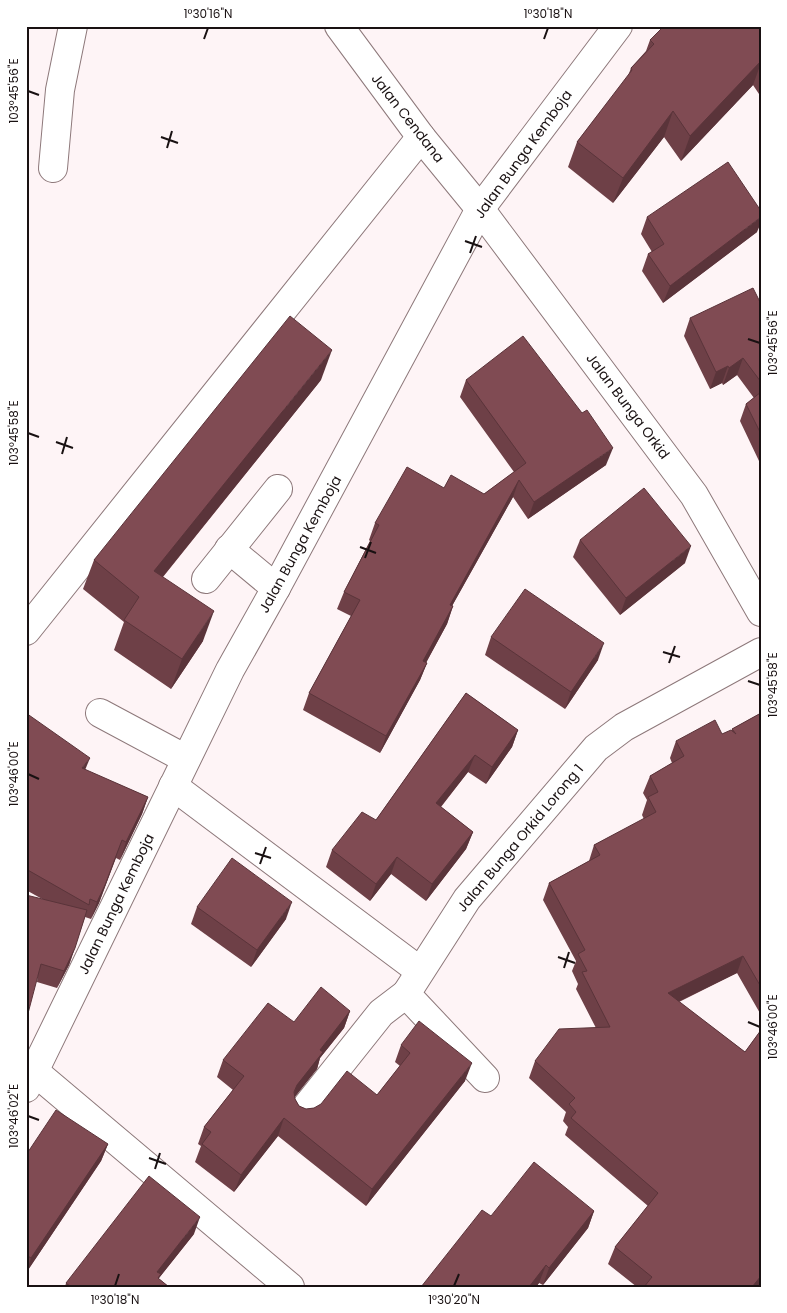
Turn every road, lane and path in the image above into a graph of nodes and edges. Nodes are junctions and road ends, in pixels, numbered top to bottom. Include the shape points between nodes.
1 (72, 26) edge
2 (339, 26) edge
3 (618, 26) edge
4 (421, 137) junction
5 (53, 168) dead end
6 (480, 209) junction
7 (278, 489) dead end
8 (229, 549) junction
9 (206, 579) dead end
10 (276, 588) junction
11 (761, 612) edge
12 (26, 631) edge
13 (761, 652) edge
14 (100, 713) dead end
15 (186, 759) junction
16 (173, 786) junction
17 (420, 971) junction
18 (406, 994) junction
19 (485, 1078) dead end
20 (31, 1080) edge
21 (303, 1111) edge
22 (290, 1287) edge

1 - 5 street via 60,90
2 - 4 street, Jalan Cendana
3 - 6 street, Jalan Bunga Kemboja
4 - 6 street, Jalan Cendana
4 - 12 street
6 - 10 street, Jalan Bunga Kemboja
6 - 11 street, Jalan Bunga Orkid via 694,495
7 - 8 street
8 - 9 street
8 - 10 street
10 - 15 street, Jalan Bunga Kemboja via 230,670
13 - 17 street, Jalan Bunga Orkid Lorong 1 via 624,726 596,748 467,899
14 - 15 street
15 - 16 street, Jalan Bunga Kemboja
16 - 17 street
16 - 20 street, Jalan Bunga Kemboja
17 - 18 street, Jalan Bunga Orkid Lorong 1
18 - 19 street
18 - 21 street via 381,1013
20 - 22 street

